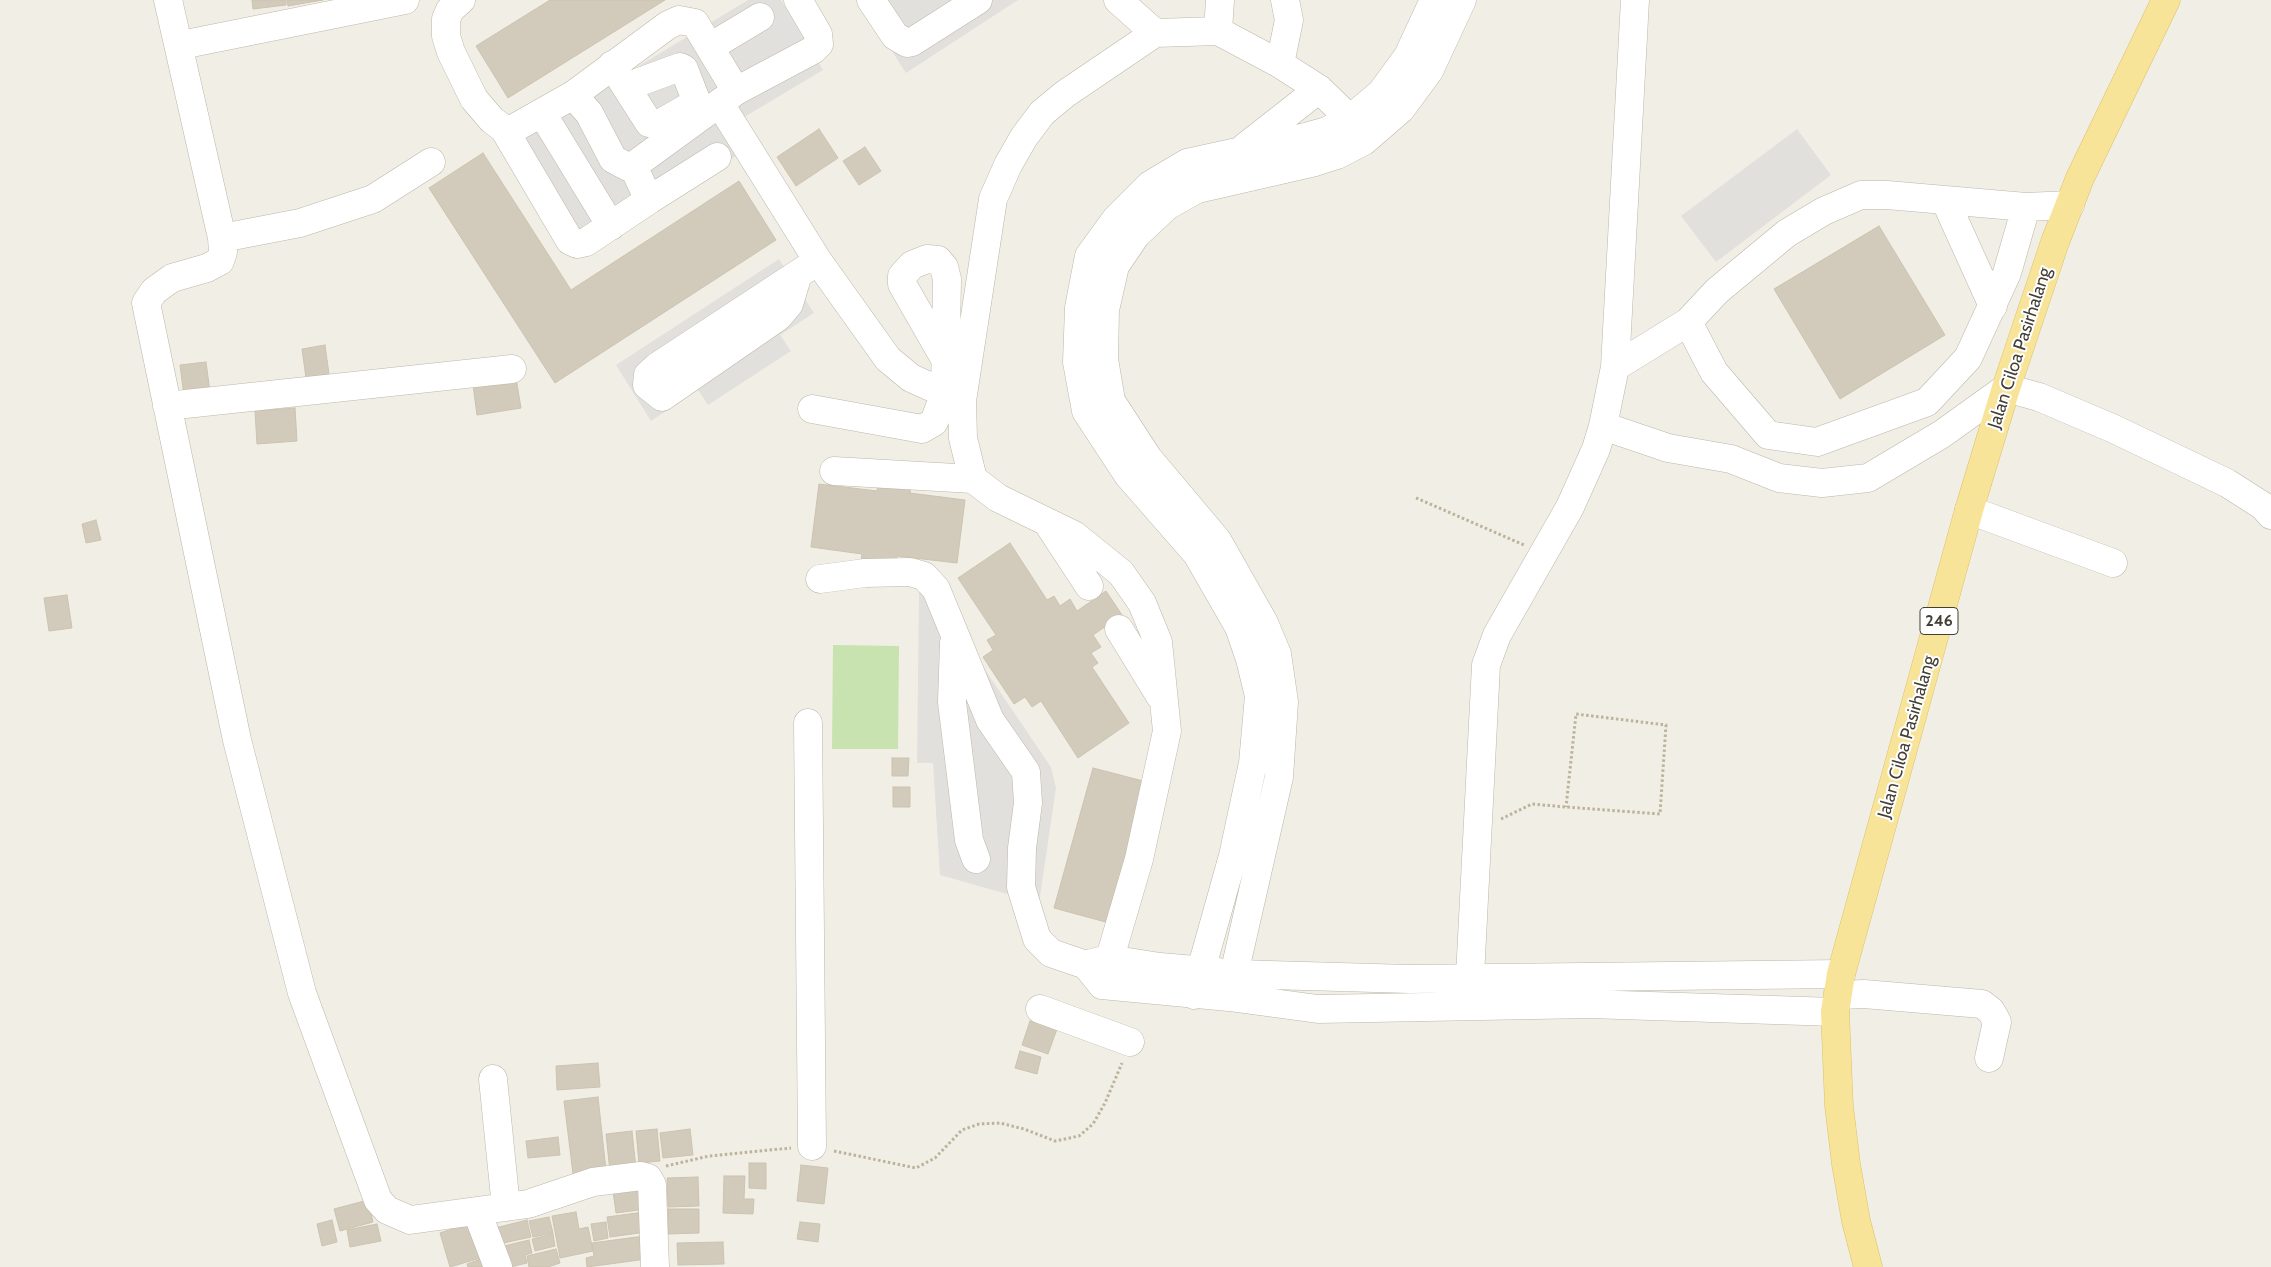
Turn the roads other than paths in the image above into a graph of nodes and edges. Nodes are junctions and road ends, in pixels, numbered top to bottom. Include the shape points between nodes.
1 (168, 0) edge
2 (405, 0) edge
3 (798, 0) edge
4 (978, 0) edge
5 (1118, 0) edge
6 (1220, 0) edge
7 (1285, 0) edge
8 (1434, 0) edge
9 (1462, 0) edge
10 (1634, 0) edge
11 (2166, 0) edge
12 (878, 3) edge
13 (448, 6) edge
14 (760, 17) dead end
15 (1218, 31) junction
16 (1155, 33) junction
17 (180, 44) junction
18 (710, 47) junction
19 (1280, 64) junction
20 (1319, 89) junction
21 (574, 95) junction
22 (728, 97) junction
23 (542, 113) junction
24 (504, 129) junction
25 (1357, 130) junction
26 (1244, 151) junction
27 (717, 157) dead end
28 (431, 162) dead end
29 (633, 166) junction
30 (648, 200) junction
31 (1945, 200) junction
32 (2070, 205) junction
33 (2026, 207) junction
34 (611, 226) junction
35 (222, 238) junction
36 (808, 267) junction
37 (1993, 306) junction
38 (1688, 322) junction
39 (945, 359) dead end
40 (1615, 367) junction
41 (512, 369) dead end
42 (2006, 388) junction
43 (953, 397) junction
44 (167, 406) junction
45 (812, 408) dead end
46 (1603, 426) junction
47 (1768, 435) junction
48 (1730, 459) junction
49 (834, 471) dead end
50 (973, 479) junction
51 (1969, 510) junction
52 (2271, 515) edge
53 (1047, 521) junction
54 (2113, 562) dead end
55 (820, 579) dead end
56 (1089, 586) dead end
57 (1119, 629) dead end
58 (955, 634) junction
59 (1165, 705) junction
60 (808, 723) dead end
61 (976, 859) dead end
62 (1099, 970) junction
63 (1470, 978) junction
64 (1198, 982) junction
65 (1231, 986) junction
66 (1838, 994) junction
67 (1468, 1008) junction
68 (1040, 1009) dead end
69 (1130, 1042) road end
70 (1989, 1058) dead end
71 (493, 1079) dead end
72 (812, 1146) road end
73 (506, 1207) junction
74 (477, 1212) junction
75 (498, 1267) edge
76 (655, 1267) edge
77 (1868, 1267) edge

1 - 17 street
2 - 17 street
3 - 22 street via 818,34 819,44
4 - 12 street via 907,43 895,36
5 - 16 street
6 - 15 street
7 - 19 street via 1289,20
8 - 25 street via 1408,56
9 - 25 street via 1429,71 1401,109
10 - 40 street
11 - 32 main road, Jalan Ciloa Pasirhalang / 246
13 - 24 street via 446,36 451,52 474,99
14 - 18 street
15 - 16 street
15 - 19 street
16 - 43 street via 1042,113 1008,165 993,199
17 - 35 street
18 - 21 street via 695,24 679,20 668,25 619,76
18 - 22 street
19 - 20 street
20 - 25 street
20 - 26 street via 1246,146
21 - 23 street
21 - 29 street via 589,113 613,159 621,165
22 - 29 street
22 - 36 street
23 - 24 street via 511,130
23 - 34 street
24 - 34 street via 570,240 577,244 586,242
25 - 26 street via 1320,133
25 - 65 street via 1337,155 1197,189 1166,206 1136,235 1115,266 1105,310 1104,359 1111,401 1148,458 1217,540 1264,623 1277,654 1284,702 1279,777
26 - 64 street via 1187,164 1150,185 1116,219 1089,256 1079,308 1077,362 1086,411 1128,475 1197,554 1239,627 1259,696 1253,764 1233,856
27 - 30 street
28 - 35 street via 373,199 300,223
29 - 30 street
30 - 34 street
31 - 33 street
31 - 37 street
31 - 38 street via 1861,195 1824,211 1787,233 1716,292
32 - 33 street
32 - 42 main road, Jalan Ciloa Pasirhalang / 246
33 - 37 street via 2007,273
35 - 44 street via 220,261 172,278 154,291 146,303
36 - 36 street via 658,366 648,375 647,385 662,397 778,317 790,304
36 - 43 street via 888,359 911,378
37 - 47 street via 1968,358 1927,402 1818,442
38 - 40 street
38 - 47 street via 1714,372
39 - 43 street
40 - 46 street
41 - 44 street
42 - 48 street via 1942,434 1868,478 1822,483 1779,478
42 - 51 main road, Jalan Ciloa Pasirhalang / 246
42 - 52 street via 2039,397 2114,429 2227,483 2263,506
43 - 45 street via 934,422 922,429
43 - 50 street
44 - 74 street via 237,740 302,993 378,1200 387,1210 410,1220
46 - 48 street via 1668,448
46 - 63 street via 1570,507 1497,635 1486,665
47 - 48 street
49 - 50 street
50 - 53 street via 998,498
51 - 54 street
51 - 66 main road, Jalan Ciloa Pasirhalang / 246
53 - 56 street
53 - 59 street via 1074,535 1121,573 1142,603 1158,642
55 - 58 street via 873,572 910,572 924,576 936,589
57 - 59 street
58 - 61 street via 952,702 969,840
58 - 62 street via 990,720 1026,772 1028,803 1021,887 1037,939 1051,953
59 - 62 street via 1167,731 1139,859
60 - 72 street
62 - 64 street via 1160,967
63 - 65 street
63 - 66 street
63 - 67 street
64 - 65 street
65 - 67 street via 1318,1009
66 - 67 street
66 - 70 street via 1982,1004 1991,1011 1996,1022
66 - 77 main road, Jalan Ciloa Pasirhalang / 246 via 1835,1056 1846,1164
68 - 69 street
71 - 73 street
73 - 74 street
73 - 76 street via 528,1204 593,1182 640,1176 648,1178 652,1184
74 - 75 street

